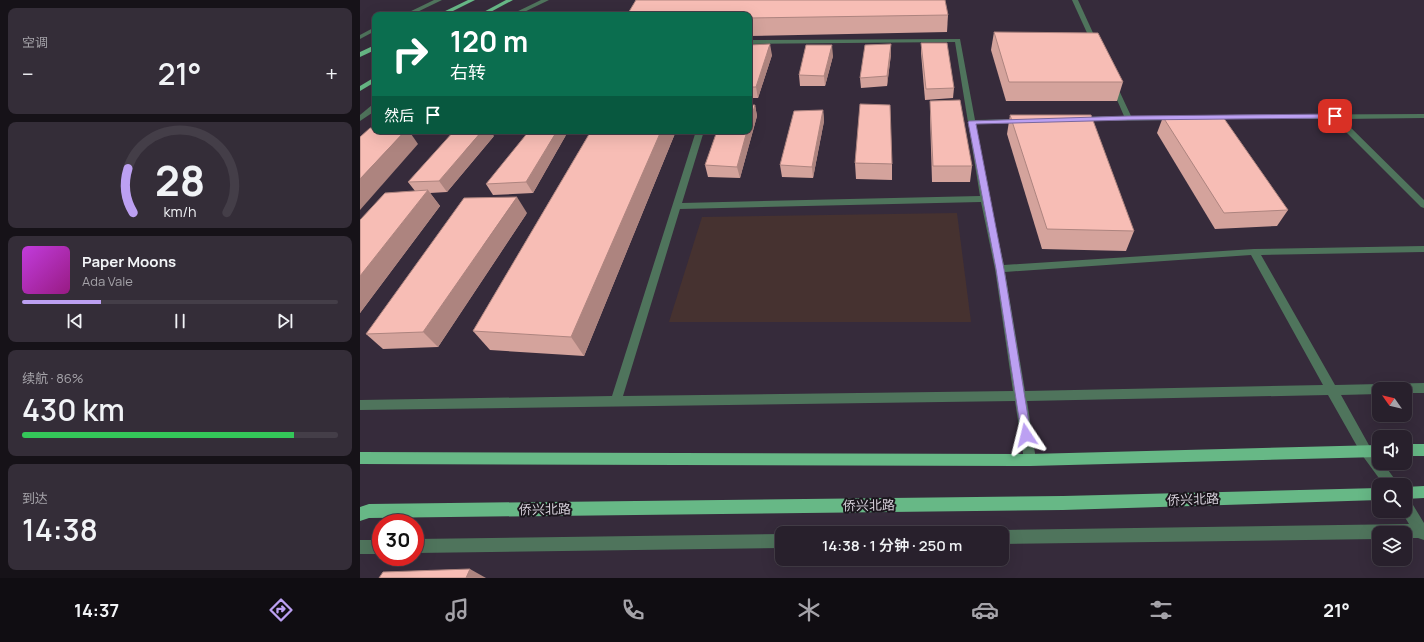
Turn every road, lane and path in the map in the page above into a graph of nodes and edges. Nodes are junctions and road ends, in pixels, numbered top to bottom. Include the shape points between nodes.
1 (439, 0) edge
2 (472, 0) edge
3 (510, 0) edge
4 (546, 0) edge
5 (1075, 0) edge
6 (413, 12) edge
7 (446, 12) edge
8 (487, 12) edge
9 (520, 12) edge
10 (372, 31) edge
11 (360, 37) edge
12 (752, 42) edge
13 (372, 49) edge
14 (360, 55) edge
15 (1100, 56) edge
16 (1110, 76) edge
17 (372, 81) edge
18 (360, 89) edge
19 (372, 109) edge
20 (1335, 116) junction
21 (1424, 116) edge
22 (1200, 117) edge
23 (1128, 118) junction
24 (1184, 118) edge
25 (360, 119) edge
26 (1074, 120) edge
27 (1026, 121) edge
28 (972, 122) junction
29 (699, 134) edge
30 (985, 199) junction
31 (1424, 205) edge
32 (677, 206) junction
33 (1424, 249) edge
34 (1254, 252) junction
35 (1000, 269) junction
36 (1412, 388) edge
37 (1424, 388) edge
38 (1372, 389) edge
39 (1331, 390) junction
40 (1019, 396) junction
41 (616, 401) junction
42 (360, 405) edge
43 (1412, 450) edge
44 (1424, 450) edge
45 (1366, 451) junction
46 (1372, 451) edge
47 (360, 458) edge
48 (1030, 460) junction
49 (1387, 478) edge
50 (1424, 492) edge
51 (1412, 493) edge
52 (1372, 494) edge
53 (360, 514) edge
54 (1412, 516) edge
55 (1423, 533) edge
56 (1009, 537) edge
57 (775, 541) edge
58 (424, 546) edge
59 (360, 547) edge
60 (372, 547) edge

1 - 6 street
2 - 7 main road
3 - 8 main road
4 - 9 street
5 - 15 street
10 - 11 street
12 - 28 street via 958,40
13 - 14 main road
16 - 23 street
17 - 18 main road
19 - 25 street
20 - 21 street
20 - 22 street
20 - 31 street
23 - 24 street
23 - 26 street
27 - 28 street
28 - 30 street
29 - 32 street
30 - 32 street
30 - 35 street
32 - 41 street
33 - 34 street
34 - 35 street
34 - 39 street
35 - 40 street
36 - 37 street
38 - 39 street
39 - 40 street
39 - 45 street
40 - 41 street
40 - 48 street
41 - 42 street
43 - 44 main road
45 - 46 main road
45 - 48 main road
45 - 49 street
47 - 48 main road
50 - 51 main road
52 - 53 main road, 侨兴北路 via 1063,503 369,511
54 - 55 street
55 - 56 street
57 - 58 street
59 - 60 street

